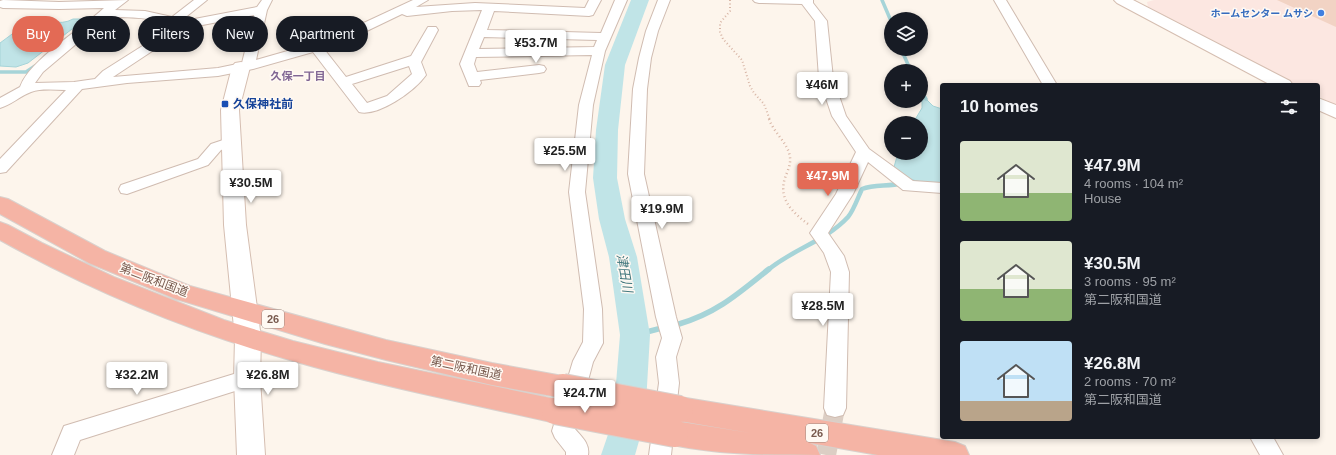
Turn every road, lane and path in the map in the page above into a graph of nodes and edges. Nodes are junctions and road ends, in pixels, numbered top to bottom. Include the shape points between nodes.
1 (201, 0) edge
2 (422, 0) edge
3 (595, 0) edge
4 (621, 0) edge
5 (664, 0) edge
6 (730, 0) edge
7 (759, 0) edge
8 (807, 0) edge
9 (1000, 0) edge
10 (118, 1) edge
11 (1127, 1) edge
12 (4, 3) edge
13 (264, 5) edge
14 (490, 8) junction
15 (105, 13) junction
16 (394, 14) junction
17 (155, 16) edge
18 (186, 16) edge
19 (204, 18) edge
20 (368, 26) edge
21 (432, 30) dead end
22 (479, 33) junction
23 (602, 44) junction
24 (139, 52) edge
25 (298, 52) edge
26 (320, 52) edge
27 (472, 53) junction
28 (416, 59) junction
29 (244, 67) junction
30 (539, 69) dead end
31 (100, 82) junction
32 (344, 82) junction
33 (1049, 83) edge
34 (1280, 83) edge
35 (78, 85) junction
36 (21, 91) junction
37 (0, 92) edge
38 (0, 104) edge
39 (1320, 104) edge
40 (1336, 112) edge
41 (232, 142) junction
42 (864, 152) junction
43 (0, 168) edge
44 (940, 188) edge
45 (127, 189) dead end
46 (0, 204) edge
47 (0, 230) edge
48 (822, 237) junction
49 (246, 312) junction
50 (248, 338) junction
51 (247, 379) junction
52 (559, 399) junction
53 (835, 408) tunnel mouth
54 (672, 433) edge
55 (1262, 439) edge
56 (64, 455) edge
57 (251, 455) edge
58 (577, 455) edge
59 (806, 455) edge
60 (955, 455) edge
61 (1272, 455) edge

1 - 18 street
2 - 16 street
3 - 14 street via 589,12
4 - 23 street
5 - 54 street via 652,31 642,74 636,174 672,338 666,357
6 - 48 path via 732,8 721,21 720,33 739,56 752,90 762,101 789,154 790,166 782,186 785,200 796,216
7 - 8 street
8 - 42 street via 821,21 826,78 839,116
9 - 33 street
10 - 12 street via 86,6
10 - 15 street
11 - 34 street
13 - 19 street
13 - 29 street
14 - 16 street via 441,8
14 - 22 street
15 - 17 street
15 - 36 street via 38,69
16 - 20 street
21 - 28 street
22 - 23 street
22 - 27 street
23 - 27 street
23 - 58 street via 586,105 577,192 593,309 592,343 583,361 563,430 578,449
24 - 31 street
25 - 29 street
26 - 32 street
27 - 30 street via 467,64 473,80
28 - 32 street
28 - 32 street via 414,62 420,75 392,99 364,109
29 - 31 street via 218,72
29 - 41 street via 230,110
31 - 35 street
35 - 36 street via 41,86
35 - 43 street
36 - 37 street
36 - 38 street
39 - 40 street
41 - 45 street via 216,147 203,162
41 - 49 street via 235,225
42 - 44 street via 904,183
42 - 48 street via 851,185
46 - 49 highway, 第二阪和国道 / 26 via 97,257 184,293
47 - 50 highway, 第二阪和国道 / 26 via 137,297
48 - 53 street via 838,261 840,272
49 - 50 street
49 - 52 highway, 第二阪和国道 / 26 via 419,358
50 - 51 street
50 - 52 highway, 第二阪和国道 / 26 via 462,392
51 - 56 street via 72,433
51 - 57 street
52 - 54 highway, 第二阪和国道 / 26, bridge
54 - 59 highway, 第二阪和国道 / 26
54 - 60 highway, 第二阪和国道 / 26
55 - 61 street

